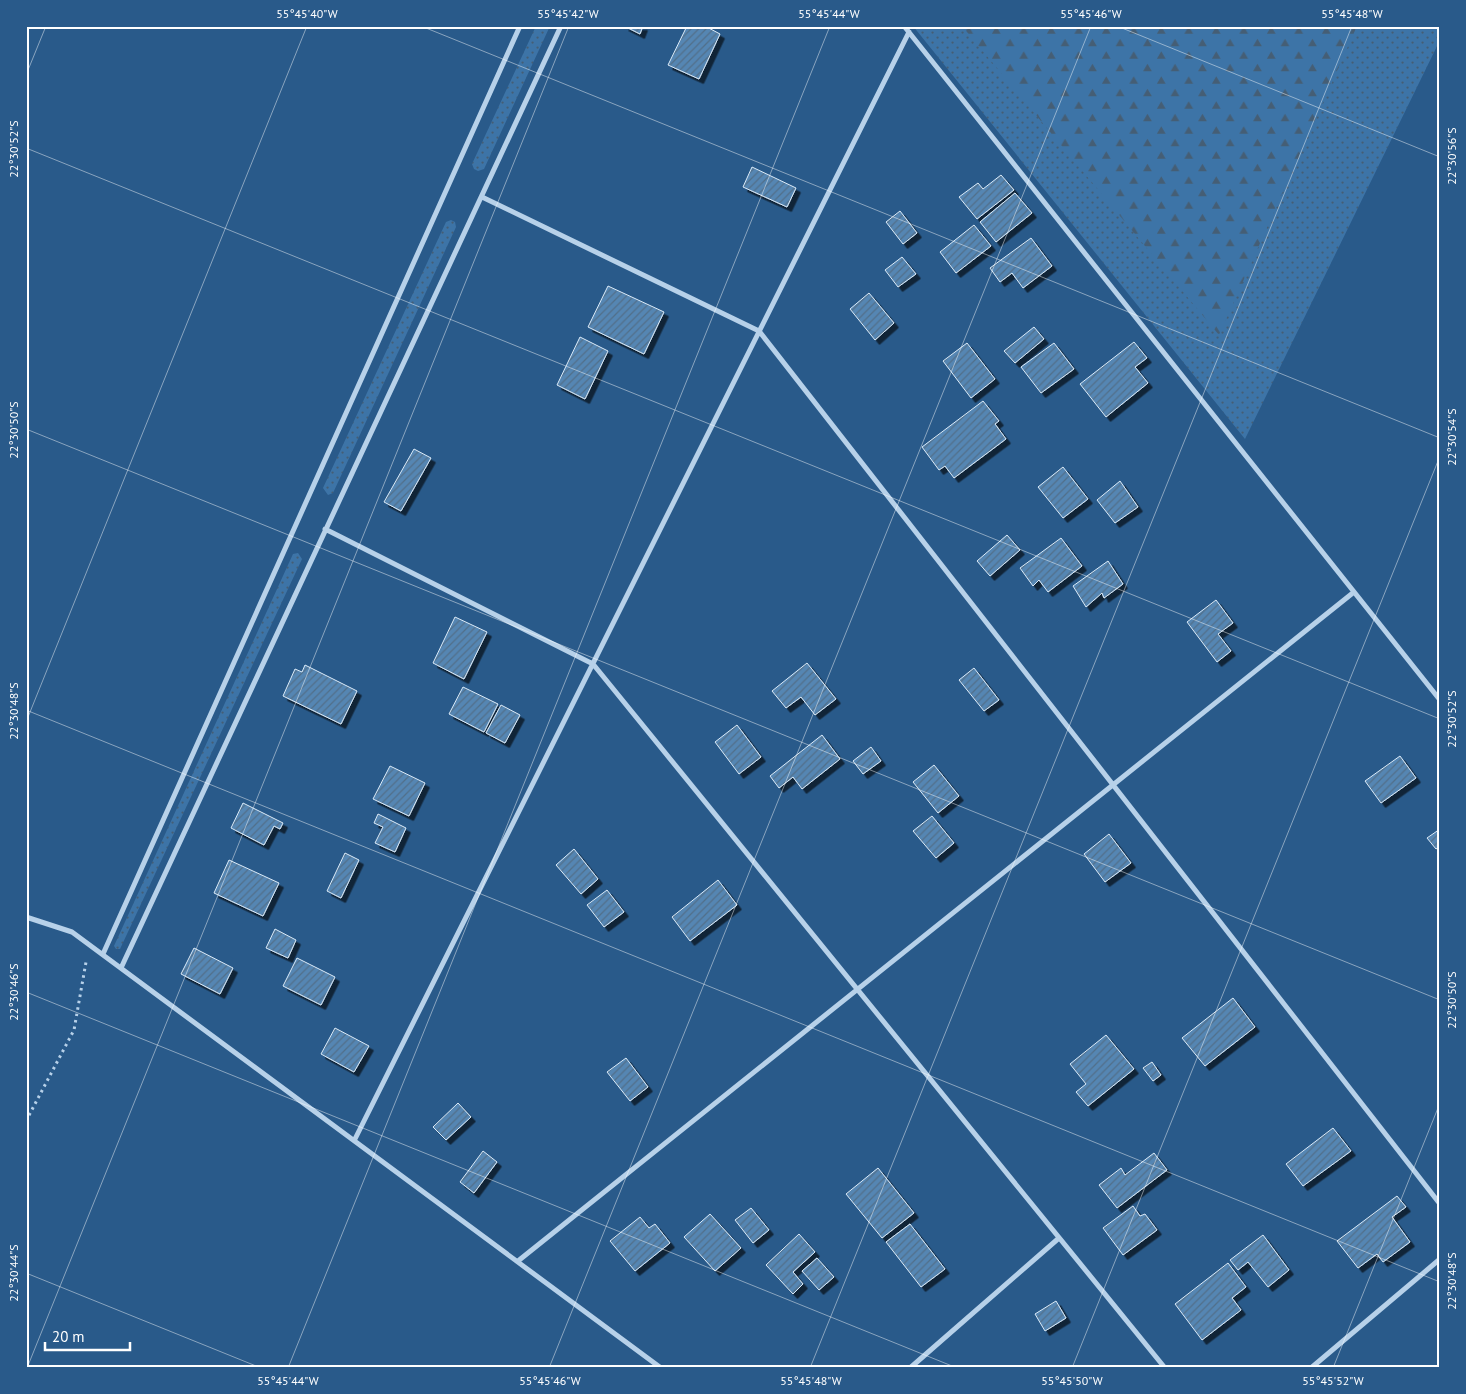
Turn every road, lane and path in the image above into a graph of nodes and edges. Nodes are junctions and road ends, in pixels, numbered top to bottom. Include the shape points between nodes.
1 (520, 26) edge
2 (562, 26) edge
3 (904, 26) edge
4 (909, 32) junction
5 (482, 197) junction
6 (759, 331) junction
7 (325, 529) junction
8 (1354, 592) junction
9 (593, 664) junction
10 (1440, 700) edge
11 (1113, 785) junction
12 (26, 917) edge
13 (94, 948) junction
14 (103, 954) junction
15 (121, 968) junction
16 (858, 990) junction
17 (26, 1121) edge
18 (355, 1139) junction
19 (1440, 1204) edge
20 (1059, 1238) junction
21 (1440, 1259) edge
22 (518, 1261) junction
23 (661, 1368) edge
24 (910, 1368) edge
25 (1164, 1368) edge
26 (1311, 1368) edge

1 - 14 street
2 - 5 street
3 - 4 street
4 - 6 street
4 - 8 street
5 - 6 street
5 - 7 street
6 - 9 street
6 - 11 street
7 - 9 street
7 - 15 street
8 - 10 street
8 - 11 street
9 - 16 street
9 - 18 street
11 - 16 street
11 - 19 street
12 - 13 street via 72,932
13 - 14 street
13 - 17 path via 86,962 74,1030
14 - 15 street
15 - 18 street
16 - 20 street
16 - 22 street
18 - 22 street
20 - 24 street
20 - 25 street
21 - 26 street
22 - 23 street

